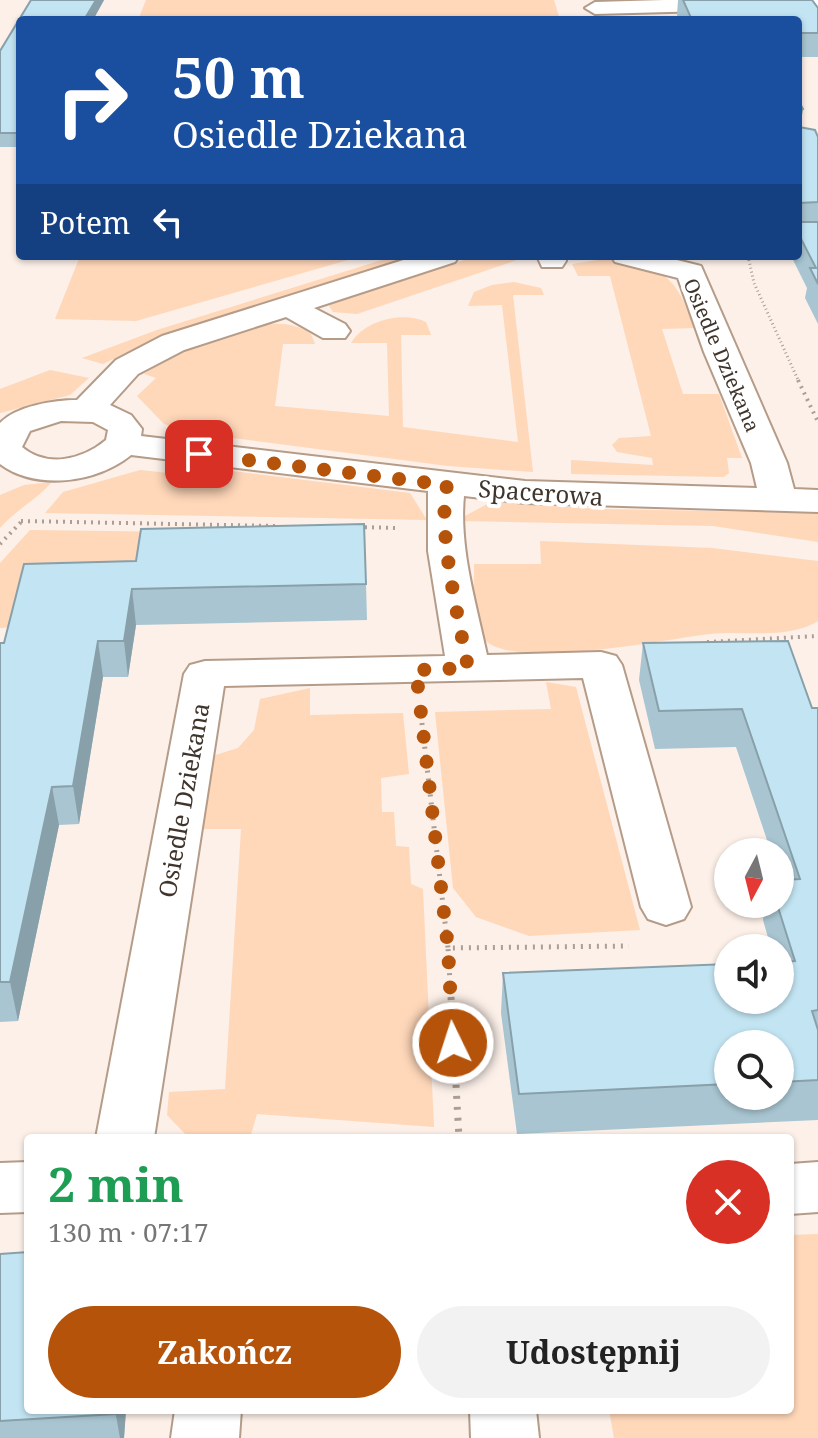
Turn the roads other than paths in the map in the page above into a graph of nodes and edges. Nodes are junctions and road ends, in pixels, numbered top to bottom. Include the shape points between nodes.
1 (811, 2) edge
2 (713, 3) edge
3 (595, 9) edge
4 (432, 260) edge
5 (642, 260) edge
6 (287, 305) junction
7 (334, 331) dead end
8 (86, 411) junction
9 (5, 430) edge
10 (123, 444) junction
11 (12, 472) edge
12 (447, 485) junction
13 (778, 499) junction
14 (818, 501) edge
15 (468, 668) junction
16 (666, 907) road end
17 (126, 1134) edge
18 (24, 1187) edge
19 (818, 1187) edge
20 (0, 1188) edge
21 (794, 1189) edge
22 (208, 1414) edge
23 (503, 1414) edge
24 (205, 1438) edge
25 (505, 1438) edge

1 - 2 street
2 - 3 street
4 - 6 street
5 - 13 street, Osiedle Dziekana via 691,272 769,463
6 - 7 street
6 - 8 street via 147,355 117,375
8 - 9 street via 43,414
8 - 10 street via 120,422
9 - 11 street via 4,450
10 - 11 street via 114,454 82,467
10 - 12 street, Spacerowa
12 - 13 street, Spacerowa via 552,476
12 - 15 street via 448,548
13 - 14 street, Spacerowa
15 - 16 street, Osiedle Dziekana via 601,665
15 - 17 street, Osiedle Dziekana via 205,674
18 - 20 street
19 - 21 street
22 - 24 street
23 - 25 street

